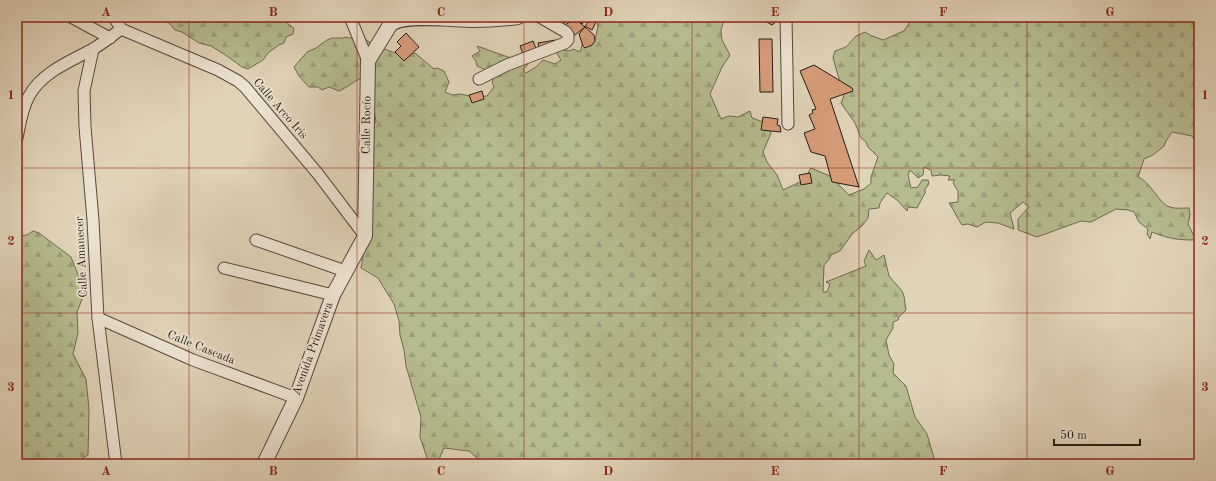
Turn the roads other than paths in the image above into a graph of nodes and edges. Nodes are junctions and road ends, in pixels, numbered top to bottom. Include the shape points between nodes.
1 (71, 17) edge
2 (114, 17) edge
3 (350, 17) edge
4 (518, 17) edge
5 (540, 17) edge
6 (786, 17) edge
7 (121, 29) junction
8 (110, 38) junction
9 (93, 48) junction
10 (368, 61) junction
11 (479, 79) dead end
12 (788, 124) dead end
13 (17, 138) edge
14 (365, 236) junction
15 (256, 240) dead end
16 (224, 268) dead end
17 (345, 271) junction
18 (333, 295) junction
19 (98, 318) junction
20 (296, 398) junction
21 (116, 464) edge
22 (264, 464) edge

1 - 8 street
2 - 7 street
3 - 10 street, Calle Rocío
4 - 10 street via 400,20 390,25
5 - 11 street via 566,32 568,40
6 - 12 street
7 - 8 street
7 - 14 street, Calle Arco Iris via 238,80 318,174
8 - 9 street
9 - 13 street via 48,75 34,88 25,104
9 - 19 street, Calle Amanecer via 84,91 84,112
10 - 14 street, Calle Rocío
14 - 17 street, Avenida Primavera
15 - 17 street
16 - 18 street
17 - 18 street, Avenida Primavera
18 - 20 street, Avenida Primavera
19 - 20 street, Calle Cascada via 193,360
19 - 21 street, Calle Amanecer
20 - 22 street, Avenida Primavera

